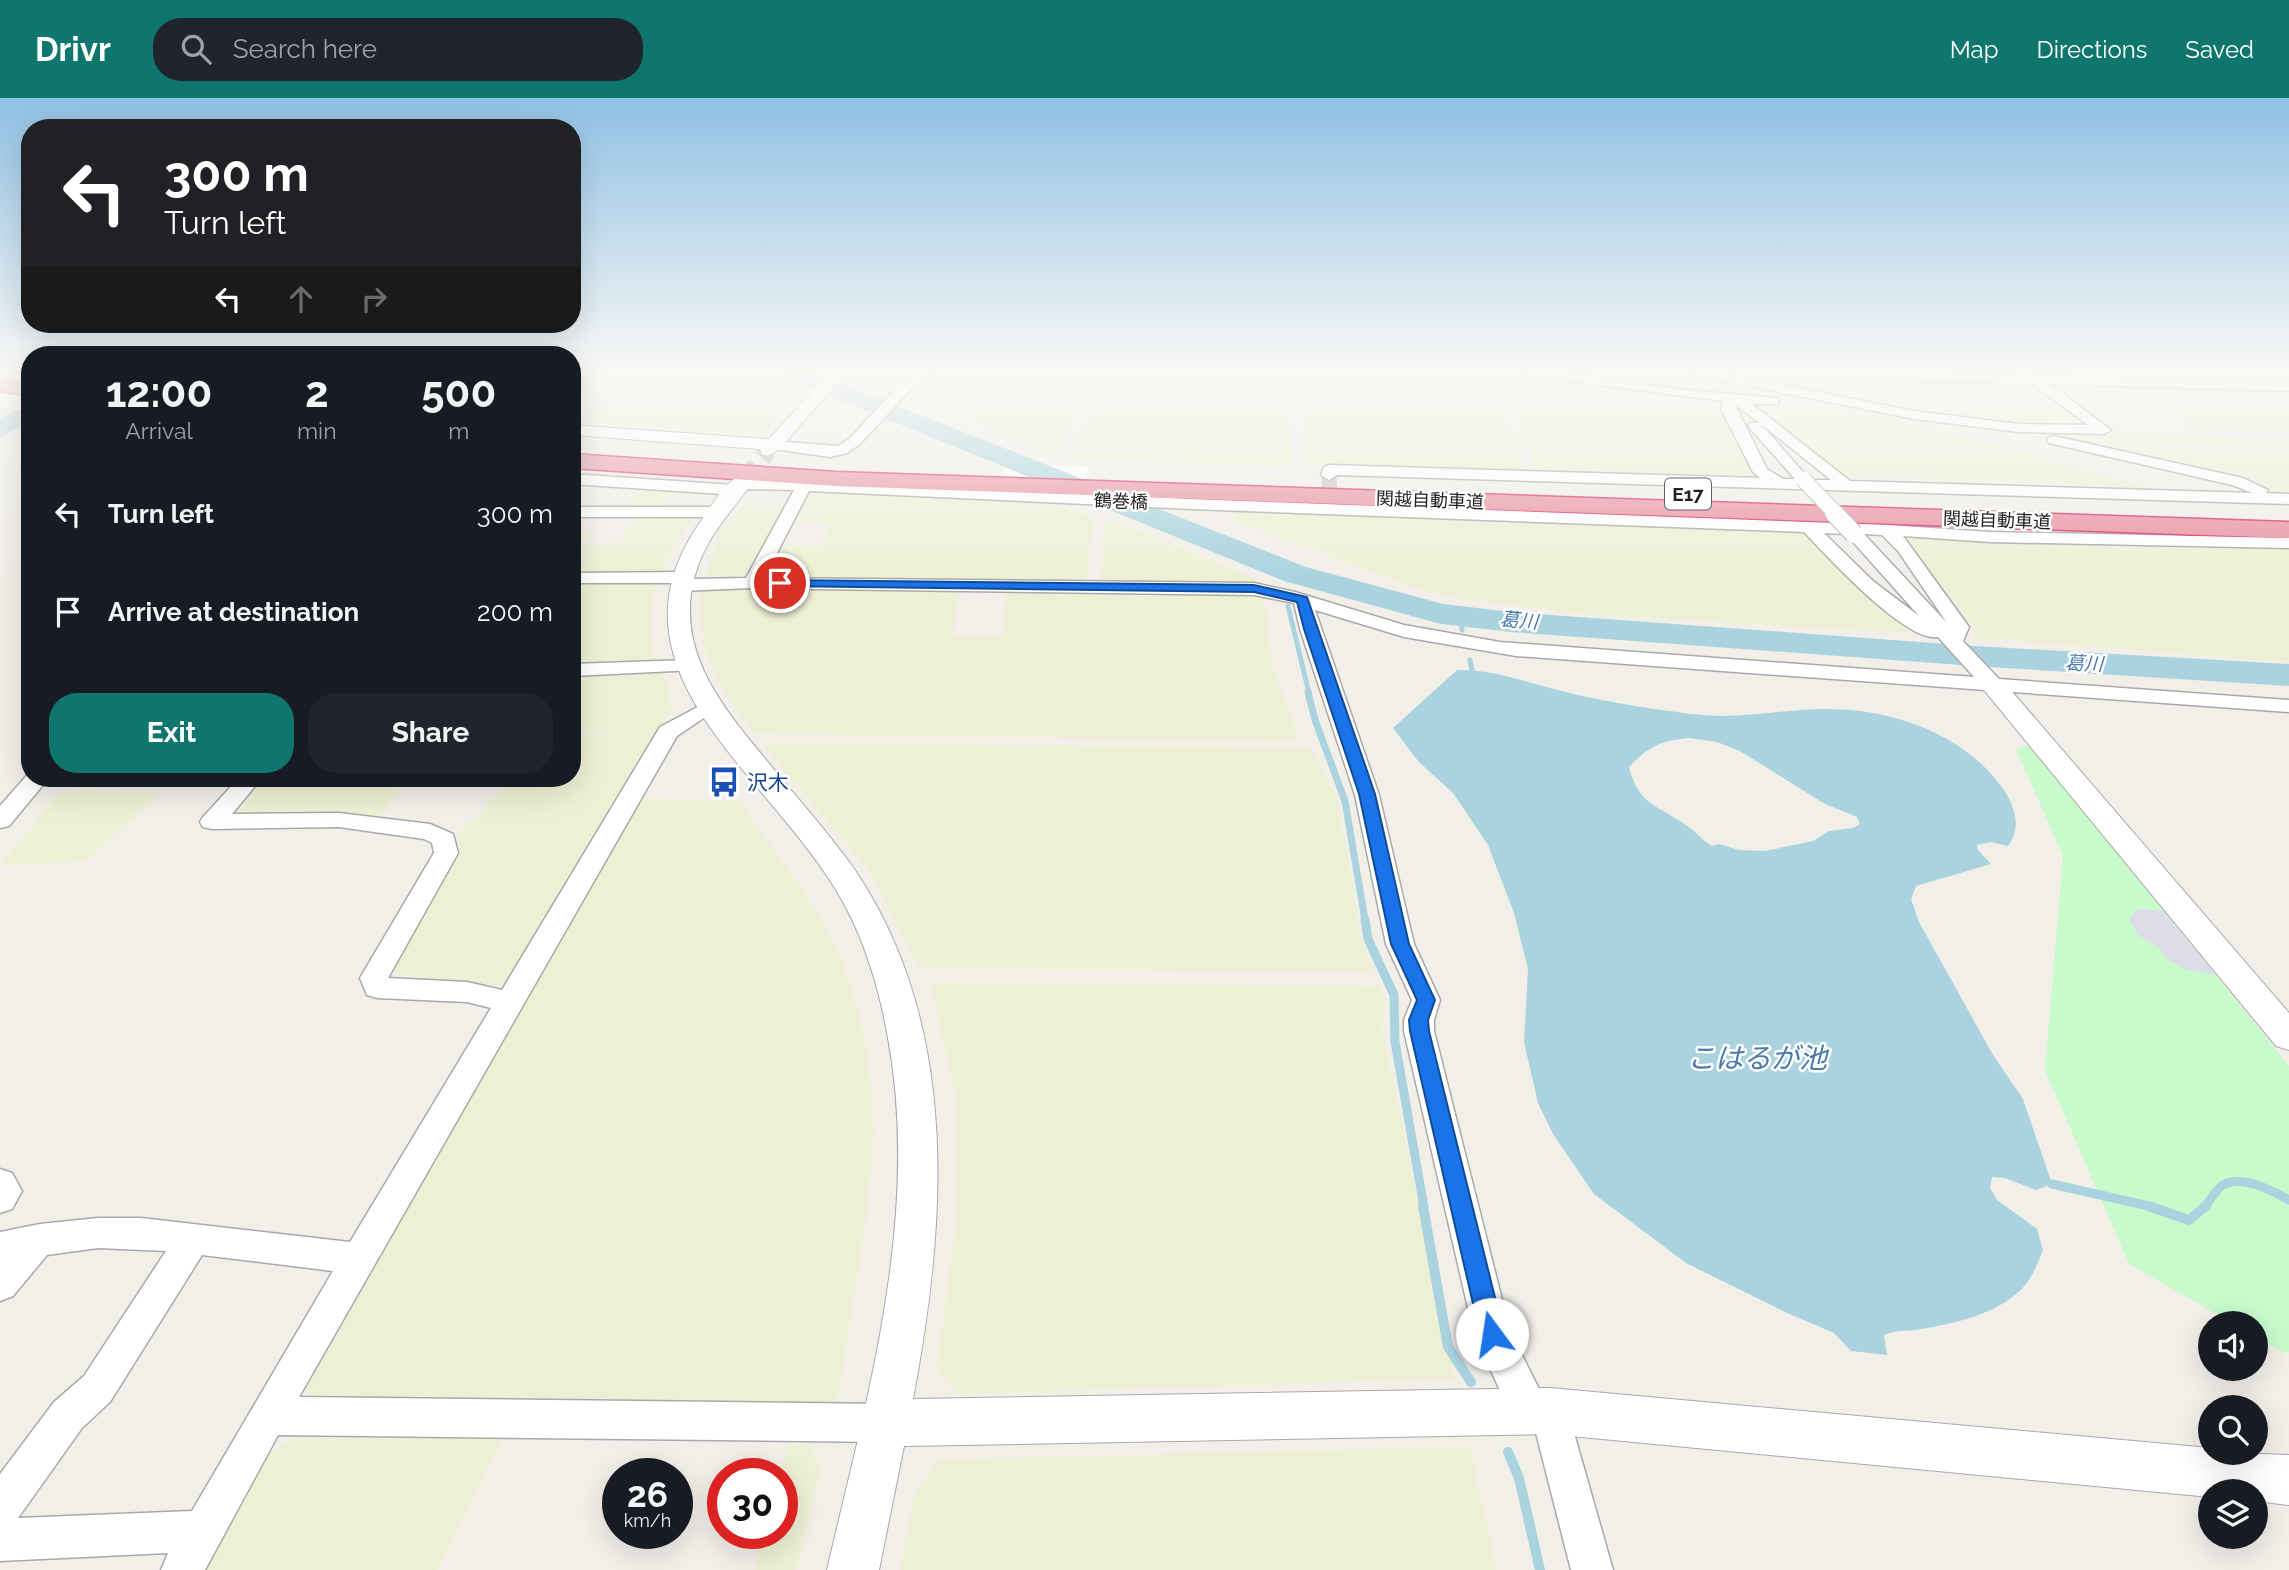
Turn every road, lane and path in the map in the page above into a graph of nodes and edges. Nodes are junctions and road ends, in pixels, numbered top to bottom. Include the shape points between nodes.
1 (690, 441) edge
2 (777, 441) edge
3 (852, 441) edge
4 (1745, 441) edge
5 (1768, 441) edge
6 (1792, 441) edge
7 (2062, 441) edge
8 (771, 448) junction
9 (581, 449) edge
10 (581, 462) edge
11 (1329, 475) dead end
12 (581, 481) edge
13 (1778, 483) junction
14 (804, 485) junction
15 (1845, 485) junction
16 (735, 491) junction
17 (2288, 504) edge
18 (581, 511) edge
19 (1809, 527) junction
20 (1886, 530) junction
21 (2289, 530) edge
22 (2289, 543) edge
23 (581, 578) edge
24 (683, 581) junction
25 (752, 583) junction
26 (1303, 600) junction
27 (1954, 643) junction
28 (688, 666) junction
29 (581, 670) edge
30 (1987, 679) junction
31 (2289, 706) edge
32 (709, 707) junction
33 (29, 787) edge
34 (243, 787) edge
35 (0, 821) edge
36 (512, 1002) junction
37 (2289, 1037) edge
38 (0, 1183) edge
39 (0, 1199) edge
40 (193, 1239) junction
41 (40, 1240) junction
42 (0, 1247) edge
43 (361, 1259) junction
44 (0, 1285) edge
45 (1540, 1411) junction
46 (267, 1416) junction
47 (884, 1423) junction
48 (2289, 1480) edge
49 (0, 1508) edge
50 (203, 1531) junction
51 (0, 1540) edge
52 (181, 1570) edge
53 (853, 1570) edge
54 (1592, 1570) edge

1 - 8 street
2 - 8 street
3 - 8 street via 842,450 830,452
4 - 13 street via 1761,472
5 - 27 street, bridge
6 - 15 street
7 - 17 street via 2236,481
9 - 17 highway, 関越自動車道 / E17 via 1086,474
10 - 21 highway, 関越自動車道 / E17 via 836,479
11 - 13 street via 1329,470
12 - 16 street
13 - 15 street
14 - 16 street, 鶴巻橋
14 - 19 street, 鶴巻橋
14 - 25 street
15 - 17 street
16 - 18 street
16 - 24 street via 702,534
19 - 20 street, 鶴巻橋
19 - 27 street via 1915,623
20 - 22 street, 鶴巻橋 via 1990,537
20 - 27 street via 1904,547 1959,627
23 - 24 street
24 - 25 street
24 - 28 street via 680,624
25 - 26 street via 1254,589
26 - 30 street via 1388,627 1516,650
26 - 45 street via 1367,794 1400,944 1426,1000 1419,1031 1492,1334
27 - 30 street
28 - 29 street
28 - 32 street
30 - 31 street
30 - 37 street
32 - 36 street via 668,732
32 - 47 street via 837,868 863,909 904,1021 917,1115 915,1233
33 - 35 street
34 - 36 street via 212,822 340,820 430,832 444,839 446,853 374,978 377,988 467,992
36 - 43 street
38 - 39 street via 5,1191
40 - 41 street via 98,1233
40 - 43 street
40 - 49 street via 97,1390 68,1415
41 - 42 street
41 - 44 street
43 - 46 street
45 - 47 street
45 - 48 street
45 - 54 street
46 - 47 street
46 - 50 street
47 - 53 street
50 - 51 street
50 - 52 street

